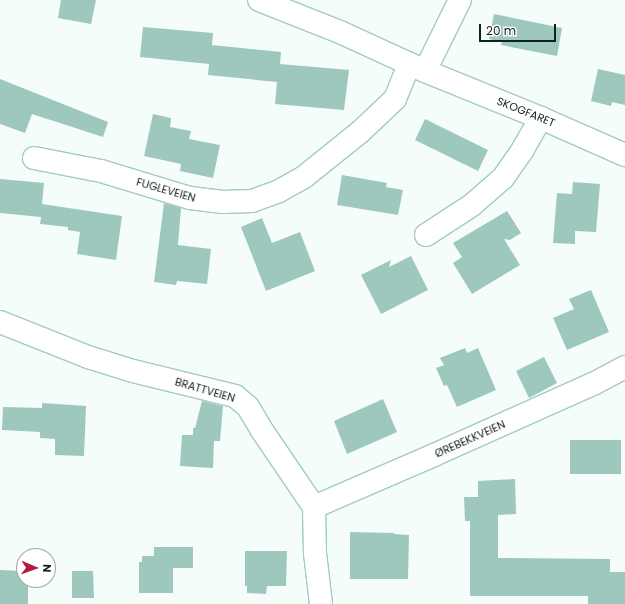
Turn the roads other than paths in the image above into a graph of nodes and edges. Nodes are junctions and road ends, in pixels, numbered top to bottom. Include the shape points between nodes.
1 (258, 0) edge
2 (460, 0) edge
3 (417, 68) junction
4 (541, 118) junction
5 (625, 155) edge
6 (34, 158) dead end
7 (426, 235) dead end
8 (0, 322) edge
9 (625, 367) edge
10 (314, 507) junction
11 (321, 604) edge

1 - 3 street, SKOGFARET via 340,32
2 - 3 street
3 - 4 street, SKOGFARET
3 - 6 street, FUGLEVEIEN via 395,99 360,132 304,177 279,191 252,201 223,202 190,198 101,171
4 - 5 street, SKOGFARET
4 - 7 street via 503,178 472,205
8 - 10 street, BRATTVEIEN via 88,357 148,375 235,396 248,407
9 - 10 street, ØREBEKKVEIEN via 595,383
10 - 11 street via 315,553

